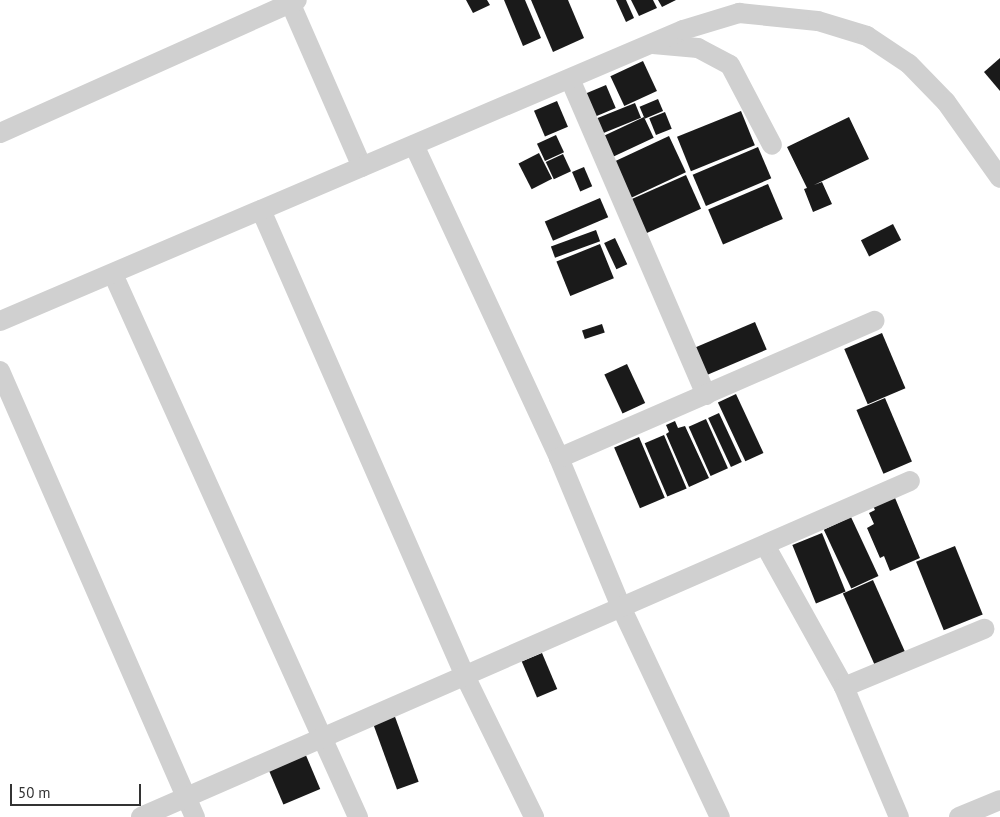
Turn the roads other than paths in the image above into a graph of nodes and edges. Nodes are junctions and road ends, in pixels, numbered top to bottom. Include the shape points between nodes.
1 (292, 1) edge
2 (739, 6) edge
3 (651, 44) junction
4 (570, 79) junction
5 (0, 133) edge
6 (414, 145) junction
7 (772, 145) dead end
8 (362, 167) junction
9 (1000, 178) edge
10 (262, 210) junction
11 (113, 274) junction
12 (0, 321) edge
13 (874, 321) dead end
14 (0, 371) edge
15 (706, 395) junction
16 (559, 458) junction
17 (910, 481) dead end
18 (765, 545) junction
19 (621, 607) junction
20 (984, 628) dead end
21 (465, 676) junction
22 (844, 687) junction
23 (321, 738) junction
24 (187, 797) junction
25 (1000, 800) edge
26 (141, 817) edge
27 (195, 817) edge
28 (358, 817) edge
29 (534, 817) edge
30 (720, 817) edge
31 (899, 817) edge
32 (960, 817) edge

1 - 5 street
1 - 8 street
2 - 3 street
2 - 9 street via 818,21 867,36 909,64 946,102
3 - 4 street
3 - 7 street via 698,48 730,65
4 - 6 street
4 - 15 street
6 - 8 street
6 - 16 street
8 - 10 street
10 - 11 street
10 - 21 street
11 - 12 street
11 - 23 street
13 - 15 street
14 - 24 street
15 - 16 street
16 - 19 street
17 - 18 street
18 - 19 street
18 - 22 street
19 - 21 street
19 - 30 street
20 - 22 street
21 - 23 street
21 - 29 street
22 - 31 street
23 - 24 street
23 - 28 street
24 - 26 street
24 - 27 street
25 - 32 street

